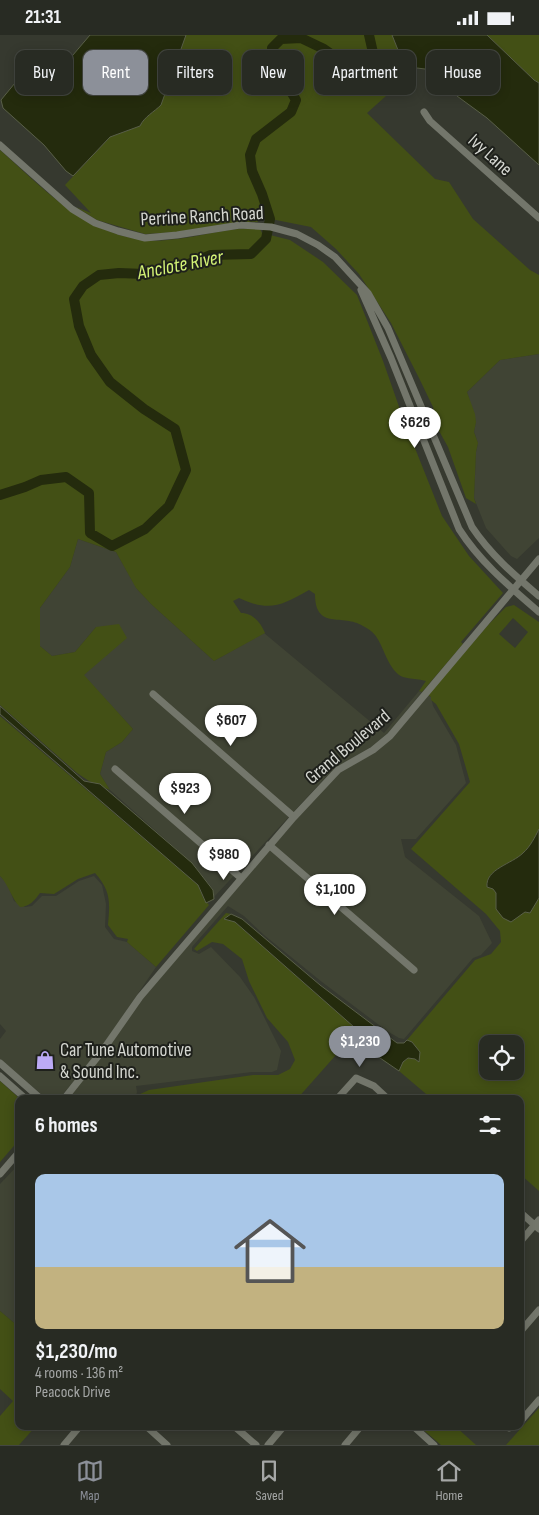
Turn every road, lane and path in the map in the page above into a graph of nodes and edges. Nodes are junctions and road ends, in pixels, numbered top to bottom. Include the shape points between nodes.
1 (424, 112) dead end
2 (0, 145) edge
3 (539, 218) edge
4 (357, 283) junction
5 (539, 559) edge
6 (520, 580) junction
7 (512, 589) junction
8 (539, 596) edge
9 (539, 612) edge
10 (153, 694) dead end
11 (114, 769) dead end
12 (294, 817) junction
13 (269, 845) junction
14 (241, 878) junction
15 (414, 970) dead end
16 (0, 1063) edge
17 (0, 1076) edge
18 (21, 1095) edge
19 (36, 1095) edge
20 (67, 1095) edge
21 (341, 1095) edge
22 (384, 1095) edge
23 (15, 1157) edge
24 (0, 1174) edge
25 (524, 1216) edge
26 (538, 1225) edge
27 (524, 1239) edge
28 (539, 1310) edge
29 (524, 1327) edge
30 (539, 1400) edge
31 (524, 1417) edge
32 (77, 1430) edge
33 (150, 1430) edge
34 (239, 1430) edge
35 (281, 1430) edge
36 (358, 1430) edge
37 (417, 1430) edge
38 (429, 1443) edge
39 (64, 1445) edge
40 (167, 1445) edge
41 (256, 1445) edge
42 (268, 1445) edge
43 (345, 1445) edge

1 - 3 street, Ivy Lane via 430,121
2 - 4 street, Perrine Ranch Road via 72,209 95,223 145,238 240,225 286,231 318,245 335,257
4 - 6 street, Perrine Ranch Road via 368,293 388,328 472,527 482,542
4 - 7 street, Perrine Ranch Road via 377,324 459,529 484,563
5 - 6 street, Grand Boulevard
6 - 7 street, Grand Boulevard
6 - 8 street, Perrine Ranch Road
7 - 9 street, Perrine Ranch Road
7 - 12 street, Grand Boulevard via 390,735 373,750 338,770
10 - 12 street
11 - 14 street
12 - 13 street, Grand Boulevard
13 - 14 street, Grand Boulevard
13 - 15 street
14 - 20 street, Grand Boulevard via 140,997
16 - 19 street
17 - 18 street
21 - 22 street via 356,1078 374,1086
23 - 24 street
25 - 26 street
26 - 27 street
28 - 29 street
30 - 31 street
32 - 39 street
33 - 40 street
34 - 41 street
35 - 42 street
36 - 43 street
37 - 38 street

